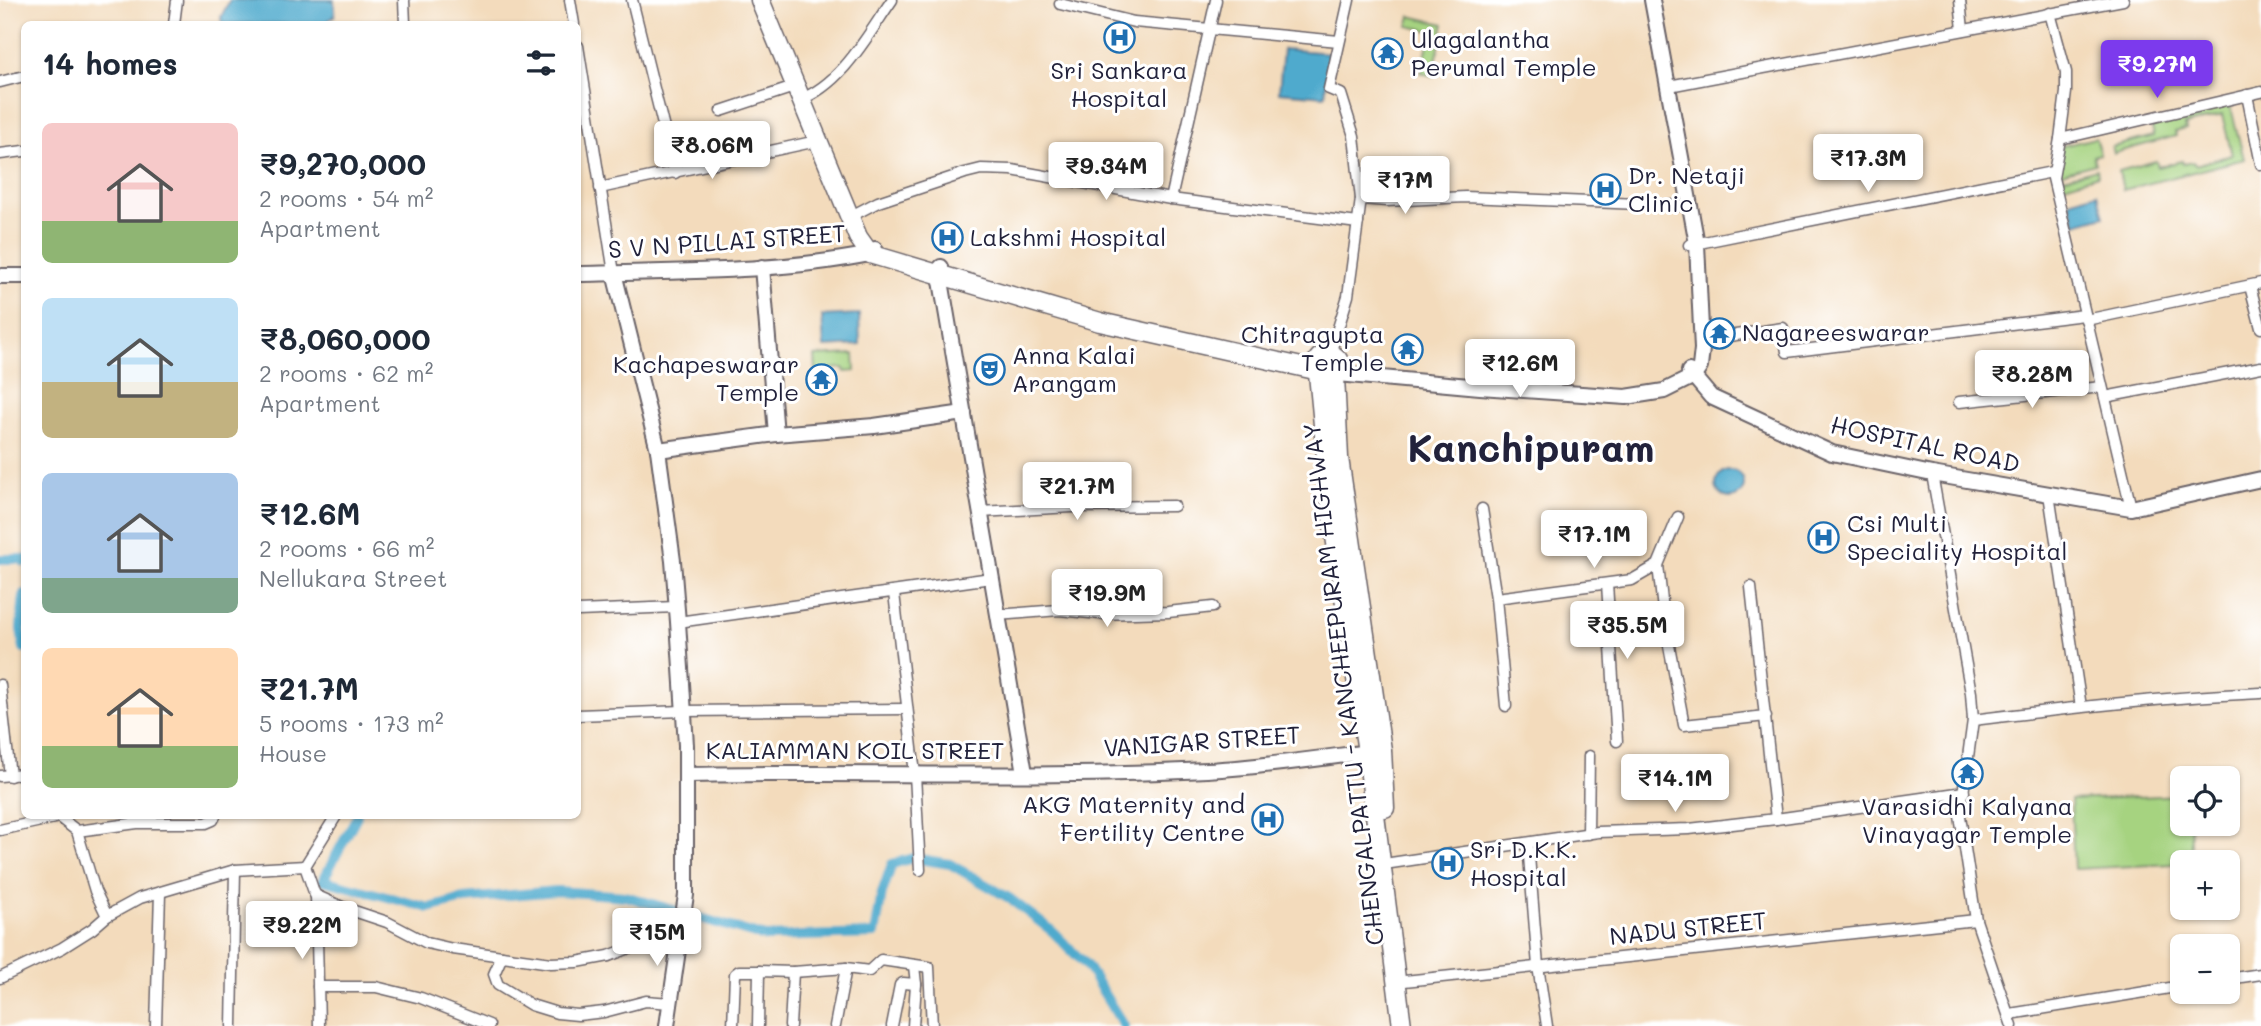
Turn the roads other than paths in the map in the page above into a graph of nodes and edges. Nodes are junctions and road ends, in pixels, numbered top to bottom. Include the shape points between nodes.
1 (177, 0) edge
2 (404, 0) edge
3 (570, 0) edge
4 (632, 0) edge
5 (760, 0) edge
6 (768, 0) edge
7 (892, 0) edge
8 (1216, 0) edge
9 (1349, 0) edge
10 (1652, 0) edge
11 (1960, 0) edge
12 (2123, 0) edge
13 (1060, 4) dead end
14 (2050, 13) junction
15 (174, 21) edge
16 (405, 21) edge
17 (574, 21) edge
18 (1210, 28) junction
19 (1964, 30) junction
20 (1339, 41) junction
21 (581, 65) edge
22 (21, 77) edge
23 (0, 82) edge
24 (1669, 86) junction
25 (800, 92) junction
26 (2261, 92) edge
27 (2247, 95) junction
28 (721, 111) dead end
29 (2060, 139) junction
30 (817, 141) junction
31 (21, 151) edge
32 (0, 154) edge
33 (2261, 164) edge
34 (2053, 172) junction
35 (675, 173) junction
36 (600, 188) junction
37 (1171, 199) junction
38 (1361, 199) junction
39 (1689, 206) junction
40 (855, 214) junction
41 (1358, 223) junction
42 (858, 237) junction
43 (1693, 245) junction
44 (873, 251) junction
45 (839, 260) junction
46 (762, 267) junction
47 (941, 271) junction
48 (614, 273) junction
49 (581, 274) edge
50 (0, 276) edge
51 (21, 276) edge
52 (2261, 283) edge
53 (2250, 286) junction
54 (2085, 318) junction
55 (2261, 328) edge
56 (1702, 340) junction
57 (1328, 368) junction
58 (2261, 368) edge
59 (1692, 374) junction
60 (2103, 392) junction
61 (1959, 402) dead end
62 (964, 413) junction
63 (776, 434) junction
64 (658, 450) junction
65 (1932, 474) junction
66 (2261, 479) edge
67 (2049, 494) junction
68 (1174, 506) dead end
69 (2131, 508) junction
70 (1482, 509) dead end
71 (980, 512) junction
72 (1678, 517) dead end
73 (1658, 565) junction
74 (991, 578) junction
75 (1607, 584) junction
76 (1751, 587) dead end
77 (894, 593) junction
78 (1496, 598) junction
79 (1213, 607) dead end
80 (581, 611) edge
81 (677, 615) junction
82 (997, 615) junction
83 (0, 685) edge
84 (2261, 693) edge
85 (1506, 706) dead end
86 (2081, 707) junction
87 (906, 709) junction
88 (683, 711) junction
89 (581, 715) edge
90 (1766, 716) junction
91 (1973, 720) junction
92 (1617, 741) dead end
93 (1375, 751) junction
94 (1588, 756) dead end
95 (1025, 773) junction
96 (915, 774) junction
97 (686, 775) junction
98 (5, 776) edge
99 (1964, 792) junction
100 (50, 819) edge
101 (62, 819) edge
102 (214, 819) edge
103 (334, 819) edge
104 (1776, 819) junction
105 (0, 830) edge
106 (77, 831) junction
107 (1588, 834) junction
108 (1528, 844) junction
109 (1391, 863) junction
110 (305, 866) junction
111 (235, 870) junction
112 (920, 870) dead end
113 (160, 893) junction
114 (316, 895) junction
115 (107, 916) junction
116 (1976, 920) junction
117 (680, 931) junction
118 (502, 956) junction
119 (914, 966) junction
120 (1538, 966) junction
121 (846, 968) junction
122 (760, 971) junction
123 (793, 972) junction
124 (2261, 974) edge
125 (2240, 977) edge
126 (0, 978) edge
127 (1400, 981) junction
128 (916, 984) junction
129 (318, 987) junction
130 (2170, 988) edge
131 (670, 1003) junction
132 (2010, 1014) junction
133 (156, 1026) edge
134 (232, 1026) edge
135 (319, 1026) edge
136 (489, 1026) edge
137 (667, 1026) edge
138 (733, 1026) edge
139 (758, 1026) edge
140 (790, 1026) edge
141 (835, 1026) edge
142 (892, 1026) edge
143 (913, 1026) edge
144 (932, 1026) edge
145 (1402, 1026) edge
146 (1411, 1026) edge
147 (1547, 1026) edge
148 (2012, 1026) edge

1 - 15 street
2 - 16 street
3 - 17 street
4 - 35 street
5 - 25 highway
6 - 25 highway
7 - 25 street via 828,83
8 - 18 street
9 - 20 street
10 - 24 main road
11 - 19 street
12 - 14 street
13 - 18 street via 1134,22
14 - 19 street
14 - 29 street via 2066,72
18 - 20 street
18 - 37 street
19 - 24 street
20 - 38 street via 1329,89 1341,94 1353,136
21 - 36 street
22 - 23 street
24 - 39 main road
25 - 28 street
25 - 30 highway
25 - 40 highway
26 - 27 street
27 - 29 street
27 - 33 street
29 - 34 street
30 - 35 street
30 - 42 highway
31 - 32 street
34 - 43 street
34 - 54 street
35 - 36 street
36 - 48 street
37 - 40 street via 1012,170 981,169 878,202
37 - 41 street
38 - 39 street via 1465,197
38 - 41 street
39 - 43 main road
40 - 44 highway
41 - 57 street via 1348,296
42 - 44 highway
42 - 45 main road via 850,254
43 - 56 main road
43 - 59 main road via 1696,348
44 - 45 main road, S V N PILLAI STREET
44 - 47 highway
45 - 46 main road, S V N PILLAI STREET
46 - 48 main road, S V N PILLAI STREET
46 - 63 main road
47 - 57 highway
47 - 62 main road
48 - 49 main road, S V N PILLAI STREET
48 - 64 main road
50 - 51 main road
52 - 53 street
53 - 54 street
53 - 55 street
54 - 56 street via 1787,352 1783,328
54 - 60 street
56 - 59 main road via 1700,366
57 - 59 main road via 1627,390
57 - 93 highway via 1332,516
58 - 60 street
59 - 65 main road, HOSPITAL ROAD via 1710,397 1832,453
60 - 61 street
60 - 69 street
62 - 63 main road
62 - 71 main road
63 - 64 main road
64 - 81 main road
65 - 67 main road, HOSPITAL ROAD
65 - 91 street
66 - 69 main road
67 - 69 main road, HOSPITAL ROAD
67 - 86 street
68 - 71 street
70 - 78 street
71 - 74 main road
72 - 73 street
73 - 75 street via 1632,580
73 - 90 street via 1684,725
74 - 77 street
74 - 82 main road
75 - 78 street
75 - 92 street
76 - 90 street
77 - 81 street
77 - 87 street
78 - 85 street
79 - 82 street via 1156,613 1059,610
80 - 81 street
81 - 88 main road
82 - 95 main road
83 - 98 street
84 - 86 street
86 - 91 street
87 - 88 street
87 - 96 street
88 - 89 street
88 - 97 main road
90 - 104 street
91 - 99 street
93 - 95 main road, VANIGAR STREET via 1209,770
93 - 109 highway, CHENGALPATTU - KANCHEEPURAM HIGHWAY
93 - 127 highway
94 - 107 street
95 - 96 main road, KALIAMMAN KOIL STREET
96 - 97 main road, KALIAMMAN KOIL STREET
96 - 112 street
97 - 117 main road via 686,895
99 - 104 street
99 - 116 street via 1960,816
100 - 105 street
101 - 106 street
102 - 106 street
103 - 110 street
104 - 107 street
106 - 115 street
107 - 108 street
108 - 109 street
108 - 120 street
109 - 127 highway, CHENGALPATTU - KANCHEEPURAM HIGHWAY
110 - 111 street
110 - 114 street
111 - 113 street
111 - 134 street
113 - 115 street
113 - 133 street
114 - 118 street via 427,943
114 - 129 street
115 - 126 street via 62,948
116 - 120 street, NADU STREET
116 - 132 street
117 - 118 street via 577,962
117 - 131 main road
118 - 131 street via 494,974 498,985 531,1005 557,1013 604,1012 646,1001
119 - 121 street via 881,960 869,971
119 - 128 street
119 - 144 street via 931,969
120 - 127 street, NADU STREET
120 - 147 street
121 - 123 street
121 - 141 street
122 - 123 street
122 - 138 street via 735,974
122 - 139 street
123 - 140 street
124 - 125 street
127 - 145 highway
127 - 146 highway, CHENGALPATTU - KANCHEEPURAM HIGHWAY
128 - 142 street via 900,985
128 - 143 street
129 - 135 street
129 - 136 street via 376,987 421,998
130 - 132 street
131 - 137 main road
132 - 148 street

